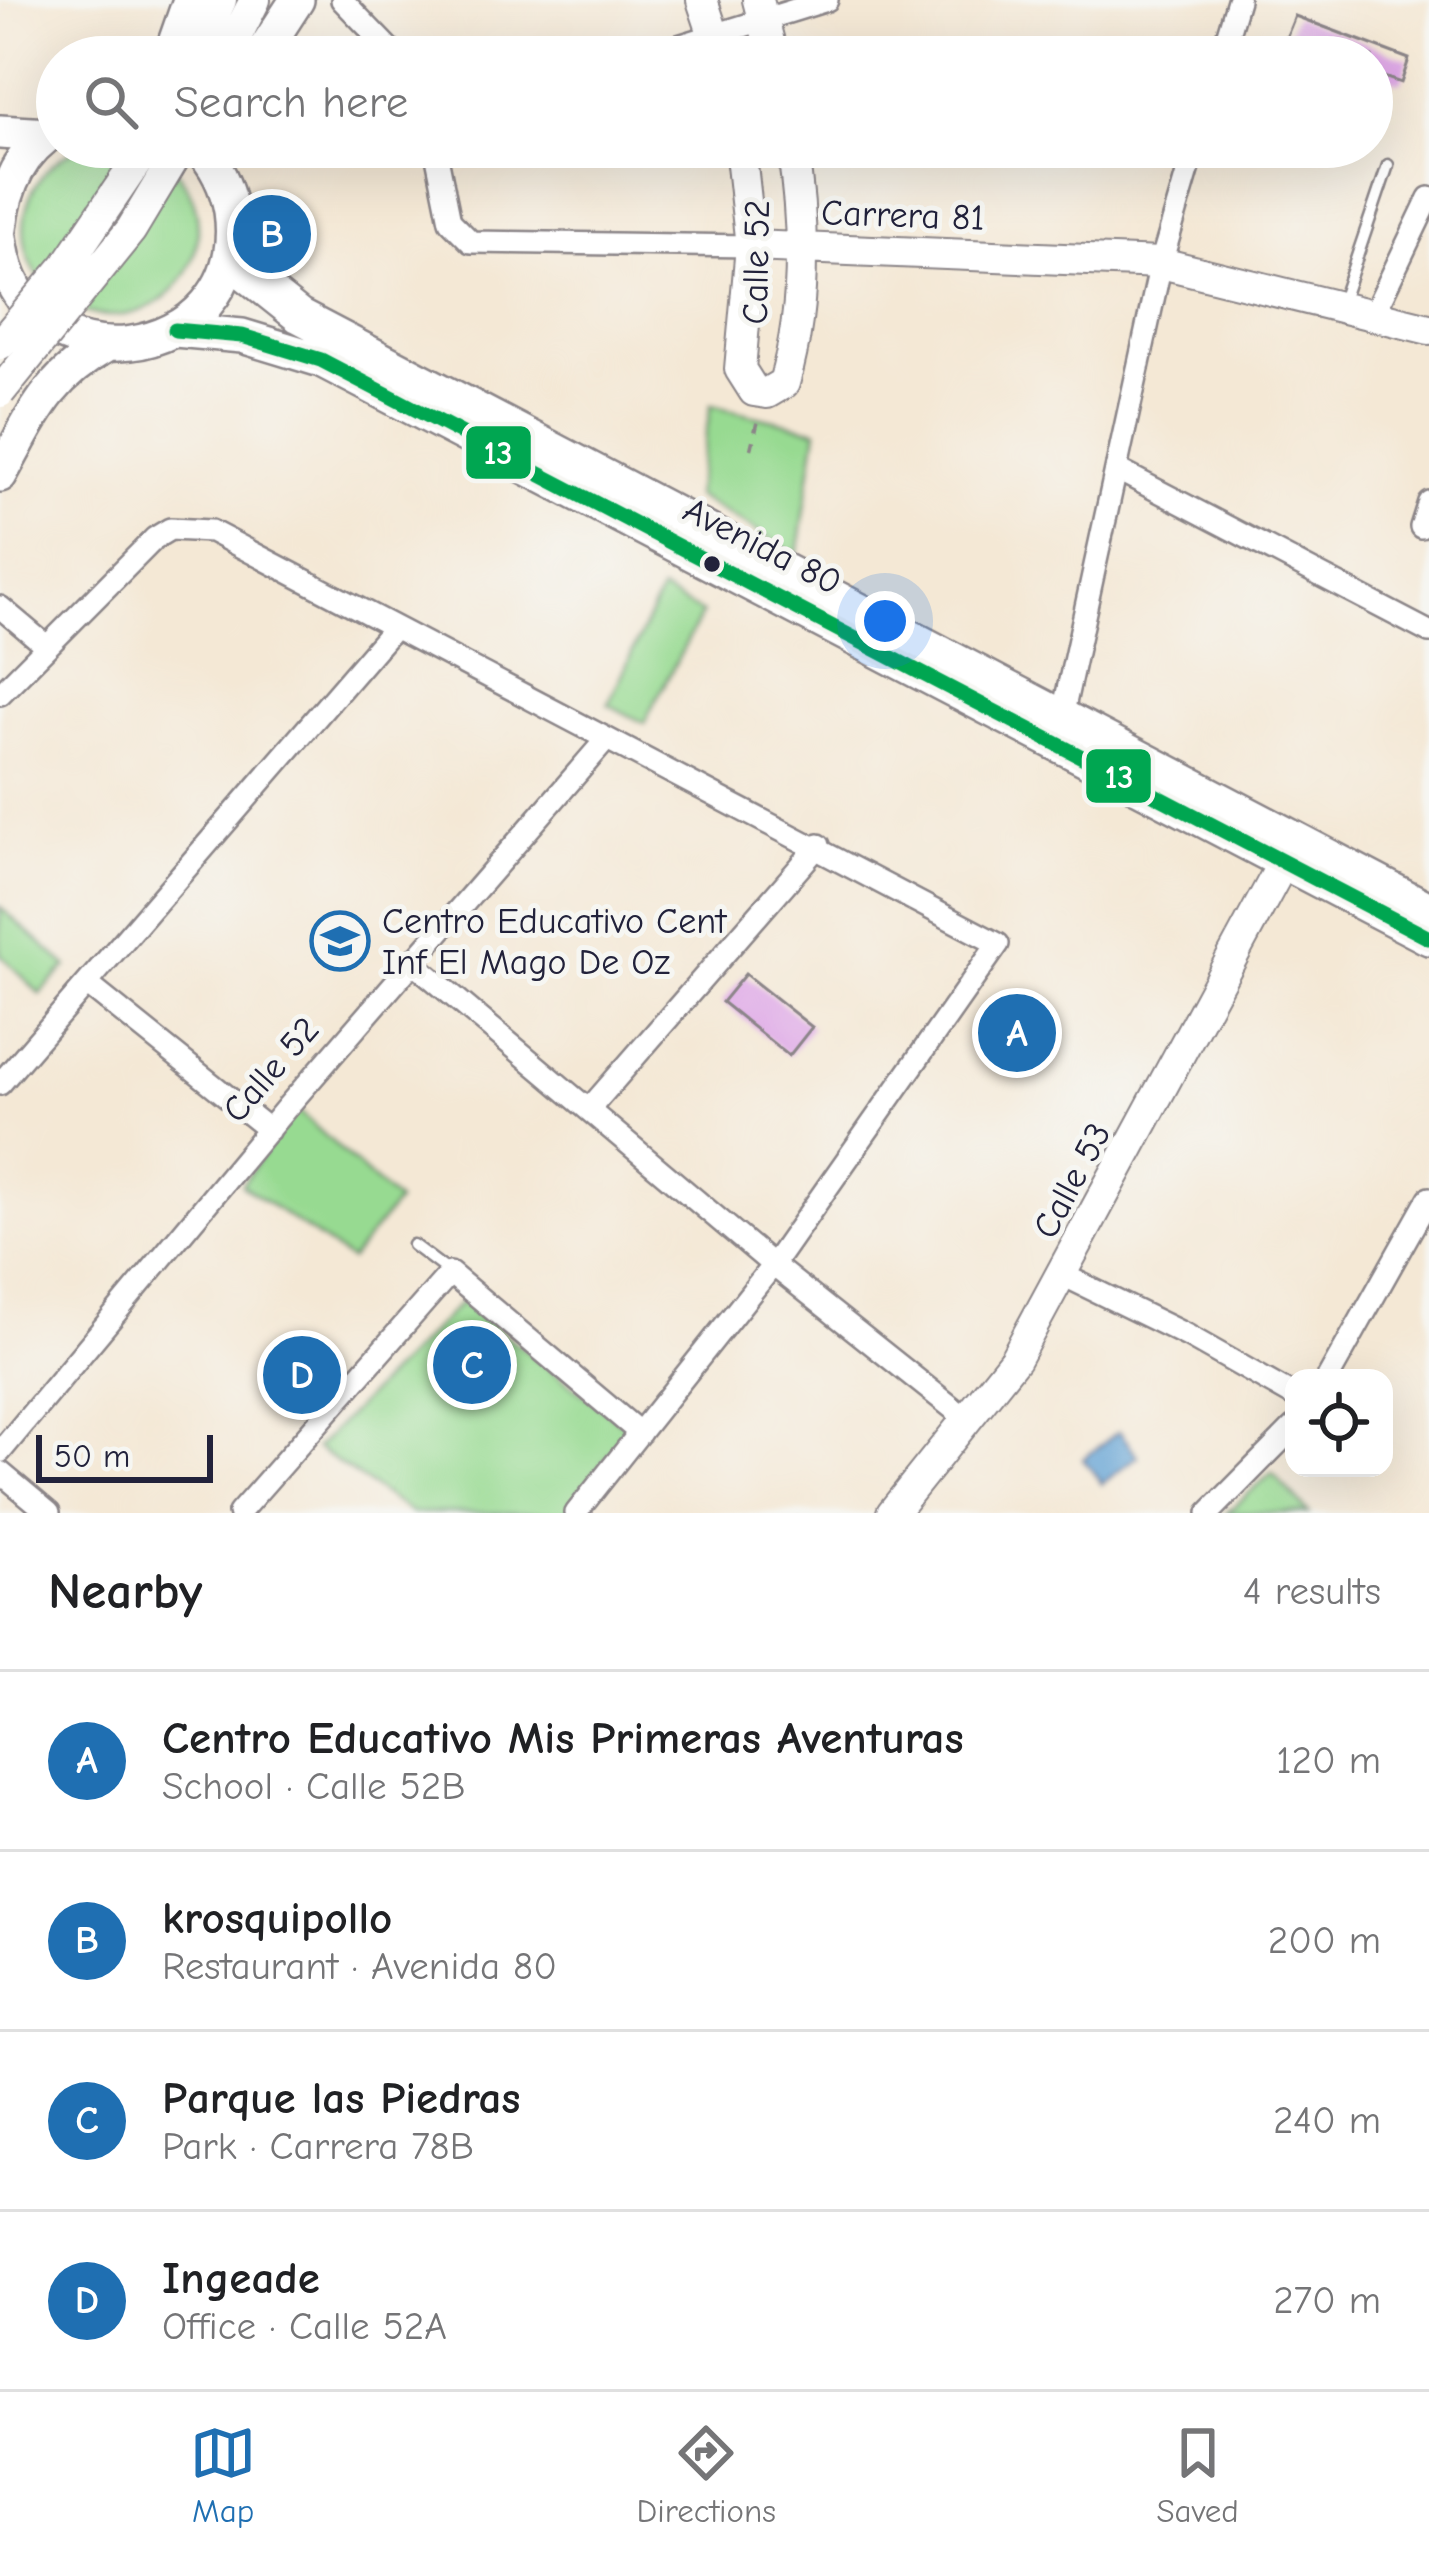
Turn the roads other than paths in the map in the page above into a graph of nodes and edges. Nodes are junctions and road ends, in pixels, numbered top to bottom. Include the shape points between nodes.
1 (190, 0) edge
2 (221, 0) edge
3 (255, 0) edge
4 (297, 0) edge
5 (342, 0) edge
6 (702, 0) edge
7 (827, 0) edge
8 (1238, 0) edge
9 (761, 11) edge
10 (177, 36) edge
11 (204, 36) edge
12 (237, 36) edge
13 (274, 36) edge
14 (377, 36) edge
15 (715, 36) edge
16 (730, 36) edge
17 (1227, 36) edge
18 (0, 132) edge
19 (36, 132) edge
20 (36, 150) edge
21 (132, 168) edge
22 (182, 168) edge
23 (210, 168) edge
24 (439, 168) edge
25 (742, 168) edge
26 (794, 168) edge
27 (1189, 168) edge
28 (1387, 168) edge
29 (1429, 198) edge
30 (751, 246) junction
31 (801, 249) junction
32 (231, 250) junction
33 (1, 253) edge
34 (1161, 263) junction
35 (1341, 304) junction
36 (1374, 313) junction
37 (1429, 329) edge
38 (176, 330) junction
39 (0, 344) edge
40 (105, 346) junction
41 (0, 392) edge
42 (1118, 470) junction
43 (0, 475) edge
44 (1429, 502) edge
45 (1421, 527) dead end
46 (0, 607) edge
47 (392, 630) junction
48 (1429, 632) edge
49 (44, 644) junction
50 (0, 694) edge
51 (1062, 717) junction
52 (604, 741) junction
53 (819, 845) junction
54 (1285, 861) junction
55 (1429, 909) edge
56 (1429, 938) edge
57 (415, 964) junction
58 (87, 984) junction
59 (0, 1084) edge
60 (591, 1107) junction
61 (269, 1130) junction
62 (1426, 1210) edge
63 (413, 1245) dead end
64 (773, 1265) junction
65 (450, 1273) junction
66 (1063, 1275) junction
67 (1333, 1369) edge
68 (1285, 1391) edge
69 (969, 1421) junction
70 (640, 1433) junction
71 (1285, 1436) edge
72 (0, 1452) edge
73 (0, 1472) edge
74 (50, 1513) edge
75 (239, 1513) edge
76 (576, 1513) edge
77 (892, 1513) edge
78 (1209, 1513) edge

1 - 10 main road
2 - 11 street
3 - 12 street
4 - 13 main road
5 - 14 street
6 - 15 street
7 - 9 street
8 - 17 street
9 - 16 street
18 - 19 main road
20 - 33 main road via 11,178
21 - 39 street, bridge via 66,266
22 - 41 street, bridge
23 - 32 main road via 229,199
24 - 30 street, Carrera 81 via 450,221 471,242
25 - 30 street, Calle 52
26 - 31 street, Calle 52
27 - 34 street
28 - 35 lane
29 - 36 street
30 - 31 street, Carrera 81
30 - 31 street, Calle 52 via 740,369 754,391 767,393 784,383 790,362
31 - 34 street, Carrera 81
32 - 38 main road via 211,296
32 - 51 main road, Avenida 80 via 245,273 299,316
33 - 40 main road via 26,305 43,321
34 - 35 street, Carrera 81
34 - 42 street
35 - 36 street, Carrera 81
36 - 37 street, Carrera 81
38 - 40 main road
38 - 54 main road, Avenida 80 via 255,338 321,360
40 - 43 main road via 46,390
42 - 48 street
42 - 51 street
44 - 45 street
46 - 49 street
47 - 49 street via 211,531 170,529
47 - 52 street
47 - 58 street
49 - 50 street
51 - 55 main road, Avenida 80
52 - 53 street
52 - 57 street, Calle 52
53 - 60 street
53 - 64 street via 998,944
54 - 56 main road, Avenida 80
54 - 66 street, Calle 53
57 - 60 street
57 - 61 street, Calle 52
58 - 59 street
58 - 61 street
60 - 64 street
61 - 72 street, Calle 52
62 - 67 street
63 - 65 lane
64 - 69 street
64 - 70 street
65 - 70 street
65 - 75 street
66 - 68 street
66 - 69 street, Calle 53
69 - 77 street, Calle 53
70 - 76 street
71 - 78 street
73 - 74 street

